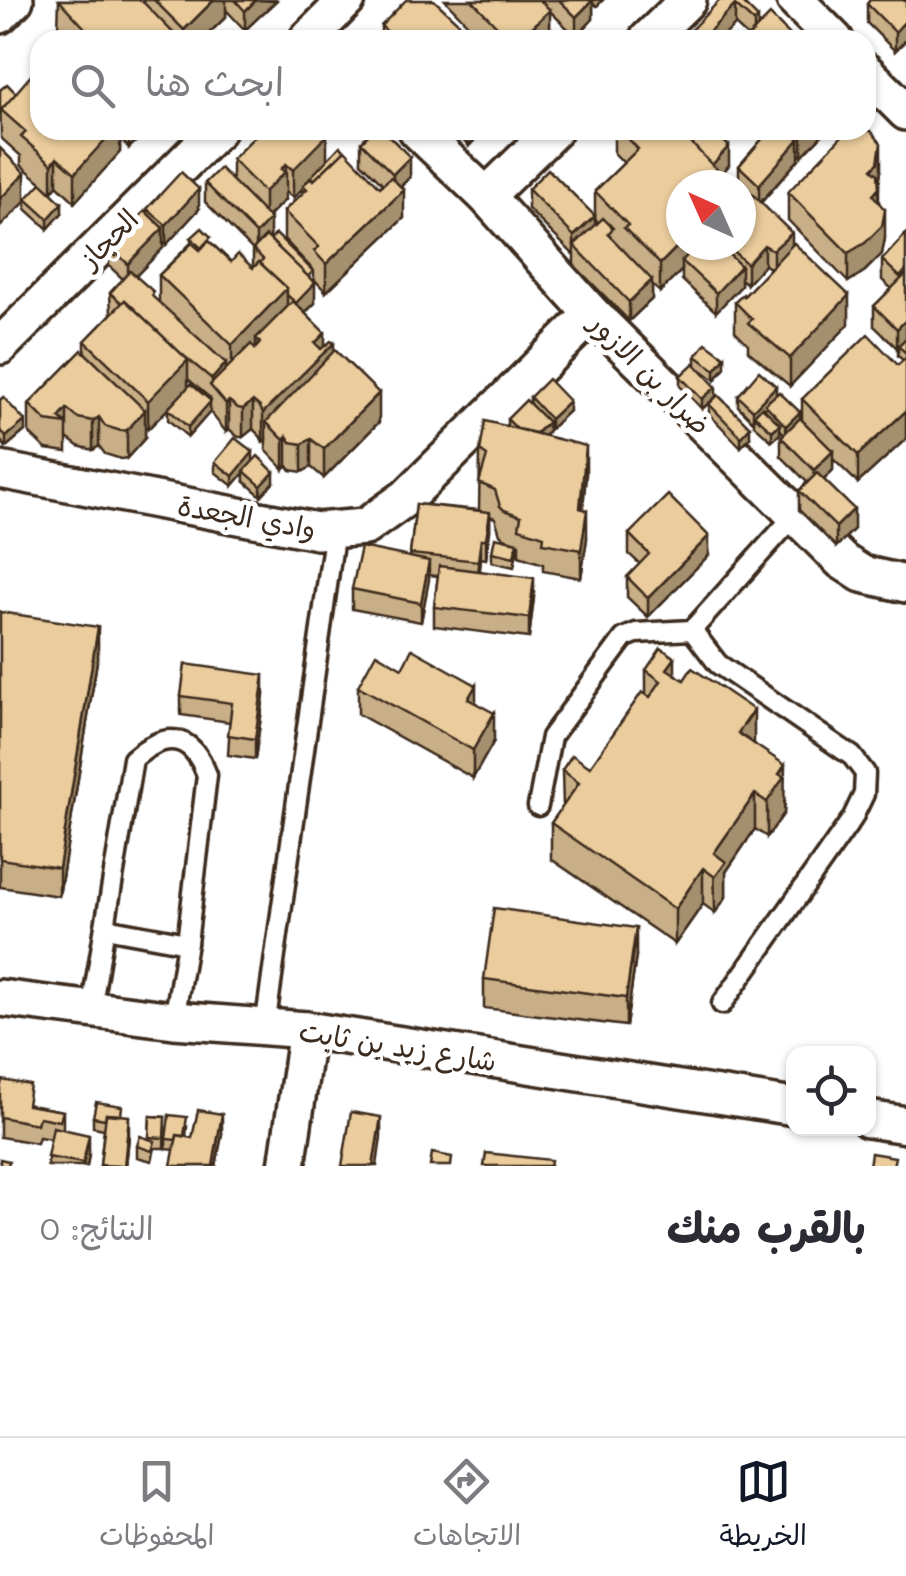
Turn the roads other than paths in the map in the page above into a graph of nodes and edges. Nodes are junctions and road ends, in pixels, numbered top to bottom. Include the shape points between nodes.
1 (15, 0) edge
2 (347, 0) edge
3 (688, 0) edge
4 (795, 0) edge
5 (0, 15) edge
6 (322, 30) edge
7 (657, 30) edge
8 (825, 30) edge
9 (876, 82) edge
10 (906, 112) edge
11 (207, 140) edge
12 (428, 140) edge
13 (544, 140) edge
14 (486, 196) junction
15 (592, 314) junction
16 (0, 346) edge
17 (0, 470) edge
18 (795, 515) junction
19 (335, 530) junction
20 (906, 584) edge
21 (692, 630) junction
22 (538, 806) dead end
23 (104, 928) junction
24 (187, 943) junction
25 (0, 998) edge
26 (722, 1004) dead end
27 (92, 1010) junction
28 (174, 1020) junction
29 (265, 1027) junction
30 (307, 1030) junction
31 (786, 1107) edge
32 (876, 1120) edge
33 (906, 1125) edge
34 (287, 1166) edge

1 - 5 street
2 - 6 street
3 - 7 street
4 - 8 street
9 - 10 street
11 - 16 street, الحجاز
12 - 14 street, ضرار بن الازور
13 - 14 street
14 - 15 street, ضرار بن الازور
15 - 18 street, ضرار بن الازور
15 - 19 street, وادي الجعدة via 407,497 365,527
17 - 19 street, وادي الجعدة
18 - 20 street, ضرار بن الازور via 862,574
18 - 21 lane
19 - 29 lane
21 - 22 lane via 624,638 552,737
21 - 26 lane via 718,664 852,756 865,772 852,819
23 - 24 lane
23 - 24 lane via 133,760 150,744 172,740 200,756 207,775
23 - 27 lane
24 - 28 lane
25 - 27 street, شارع زيد بن ثابت
27 - 28 street, شارع زيد بن ثابت
28 - 29 street, شارع زيد بن ثابت
29 - 30 street, شارع زيد بن ثابت
30 - 31 street, شارع زيد بن ثابت
30 - 34 street
32 - 33 street

